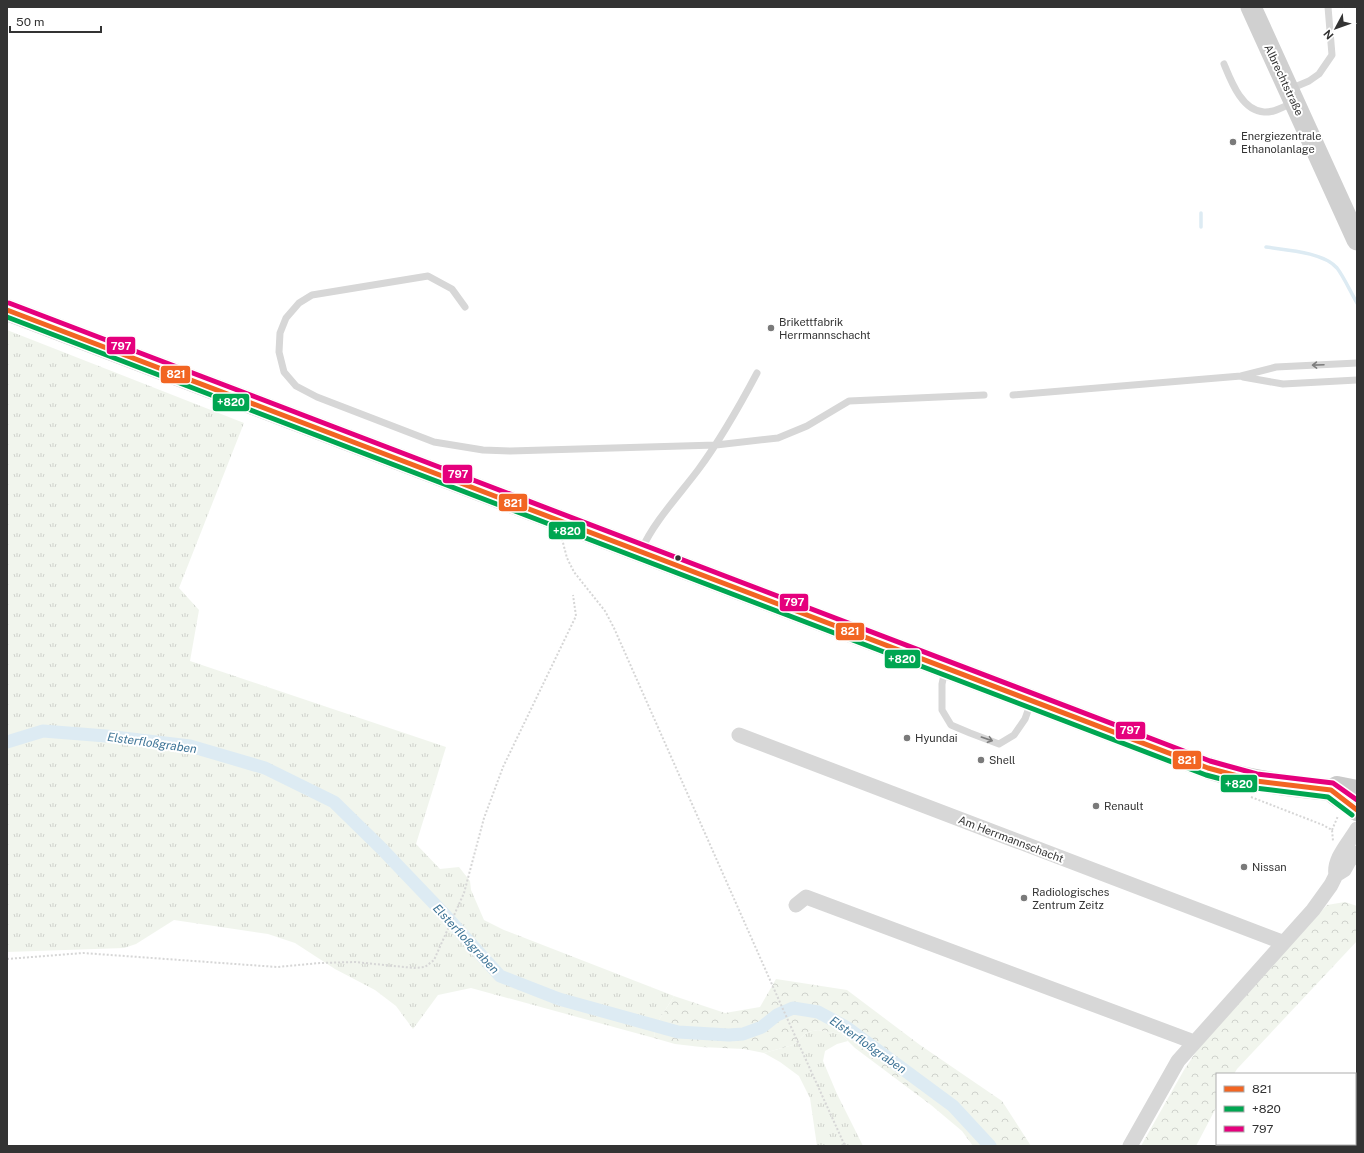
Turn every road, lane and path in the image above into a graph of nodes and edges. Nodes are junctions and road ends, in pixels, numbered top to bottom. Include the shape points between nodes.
1 (1250, 7) edge
2 (1328, 7) edge
3 (1224, 64) dead end
4 (1291, 96) junction
5 (1357, 240) edge
6 (465, 307) dead end
7 (7, 310) edge
8 (1357, 363) edge
9 (757, 373) dead end
10 (1241, 376) junction
11 (1355, 381) edge
12 (984, 395) dead end
13 (1013, 395) dead end
14 (716, 445) junction
15 (562, 534) dead end
16 (641, 551) junction
17 (573, 594) dead end
18 (946, 668) junction
19 (1031, 701) junction
20 (739, 735) dead end
21 (1331, 790) junction
22 (1357, 791) edge
23 (1348, 811) edge
24 (1357, 829) edge
25 (1332, 830) dead end
26 (1357, 853) edge
27 (1336, 875) junction
28 (796, 905) dead end
29 (1282, 942) junction
30 (7, 959) edge
31 (1194, 1042) junction
32 (845, 1146) edge
33 (1130, 1146) edge

1 - 4 main road, Albrechtstraße
2 - 4 lane via 1332,55 1319,74
3 - 4 lane via 1234,88 1245,102 1257,111 1272,112
4 - 5 main road, Albrechtstraße
6 - 14 lane via 452,289 428,276 312,295 299,303 286,318 280,333 279,352 284,372 296,386 316,397 434,442 483,450 510,451
7 - 16 main road
8 -> 10 lane via 1276,367
9 - 14 lane
10 - 11 lane via 1283,384
10 - 13 lane
12 - 14 lane via 849,401 807,426 778,438
14 - 16 lane via 650,532
15 - 32 path via 567,558 574,572 605,611 614,628
16 - 18 main road
17 - 30 path via 576,616 503,767 484,818 464,893 434,960 425,967 355,962 277,967 83,953
18 - 19 main road
18 -> 19 lane via 942,684 942,710 951,725 970,733 999,744 1014,736 1026,717
19 - 21 main road via 1223,773 1269,783
20 - 29 street, Am Herrmannschacht
21 - 22 main road via 1337,787
21 - 23 main road via 1336,796 1354,806
23 - 25 path
24 - 27 street via 1340,856 1335,868
26 - 27 street via 1344,870
27 - 29 street via 1313,910
28 - 31 street via 806,897
29 - 31 street
31 - 33 street via 1176,1064

